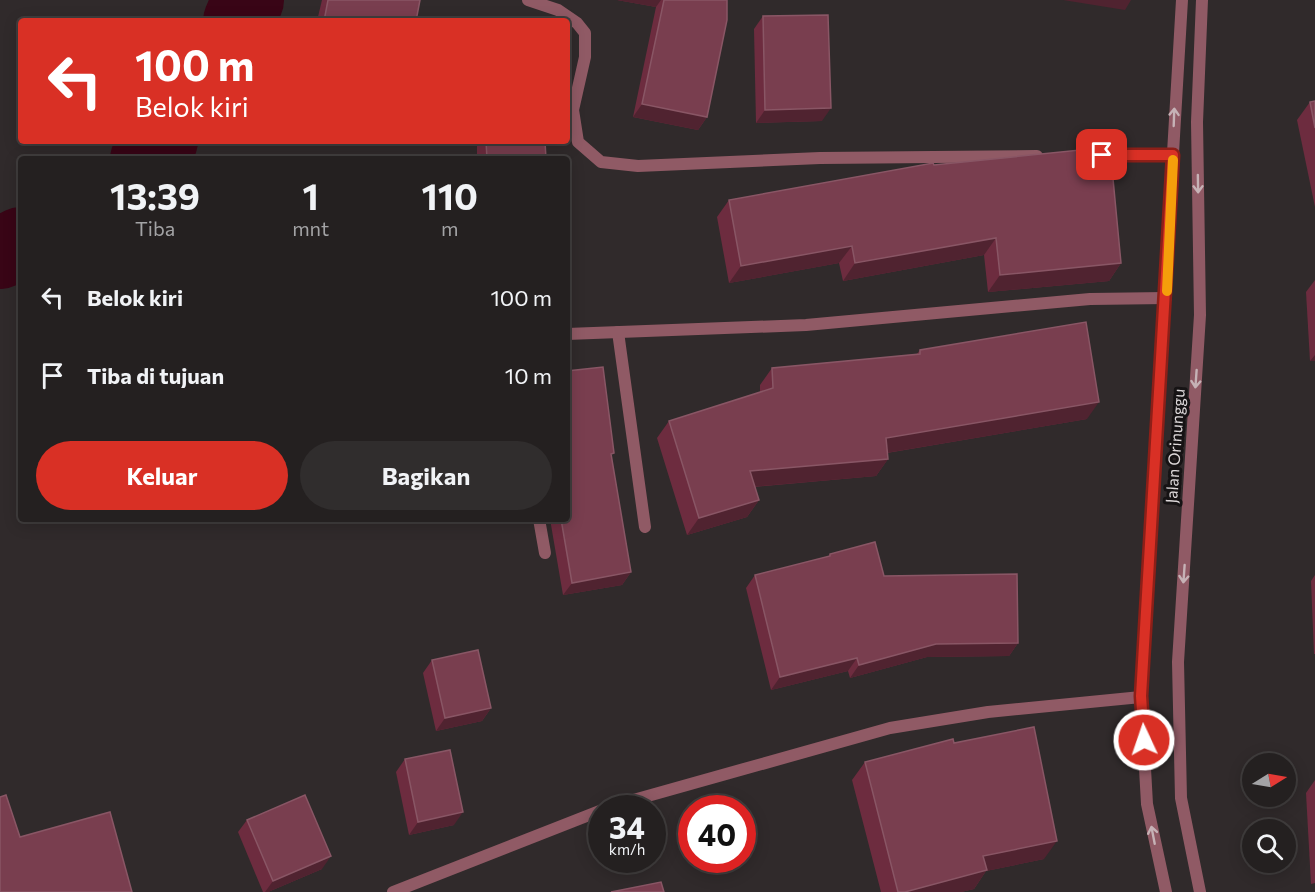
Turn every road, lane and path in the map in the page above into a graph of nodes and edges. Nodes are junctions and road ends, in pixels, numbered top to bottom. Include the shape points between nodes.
1 (528, 0) edge
2 (1182, 0) edge
3 (1202, 0) edge
4 (570, 18) edge
5 (570, 18) edge
6 (1079, 155) edge
7 (1173, 155) junction
8 (1055, 156) edge
9 (1167, 298) junction
10 (618, 332) junction
11 (570, 334) edge
12 (539, 522) edge
13 (645, 527) dead end
14 (544, 553) dead end
15 (1141, 696) junction
16 (653, 795) edge
17 (588, 815) edge
18 (393, 892) edge
19 (1166, 892) edge
20 (1200, 892) edge

1 - 5 street
7 -> 2 street, Jalan Orinunggu
3 -> 20 street, Jalan Orinunggu via 1197,122 1200,315 1178,662 1180,798
4 - 8 street via 585,33 585,57 573,110 578,142 601,162 638,166 820,158
6 - 7 street
7 - 9 street, Jalan Orinunggu
9 - 10 street via 1090,299 806,325
9 - 15 street, Jalan Orinunggu
10 - 11 street
10 - 13 street
12 - 14 street
15 - 16 street via 987,712 890,728
19 -> 15 street, Jalan Orinunggu via 1147,804
17 - 18 street

